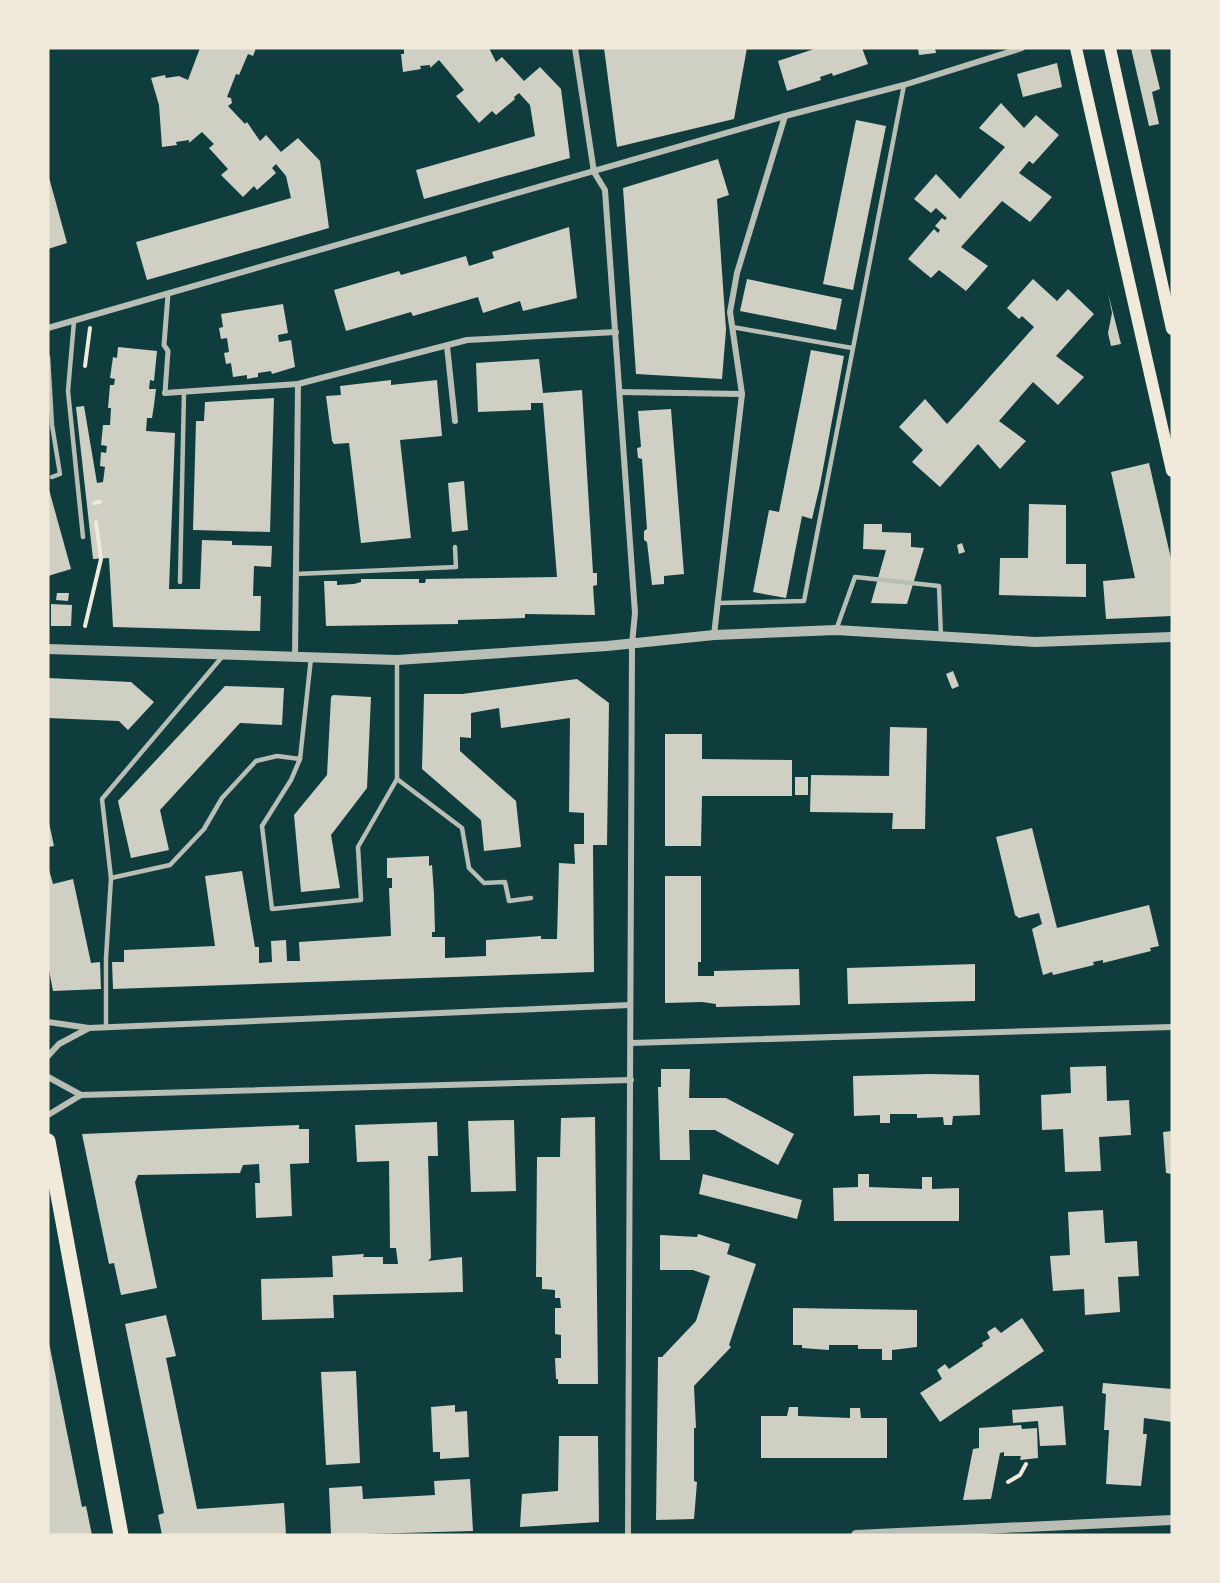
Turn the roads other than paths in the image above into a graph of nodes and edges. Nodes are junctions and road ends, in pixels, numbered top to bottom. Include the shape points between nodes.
1 (575, 48) edge
2 (1022, 48) edge
3 (1076, 48) edge
4 (1110, 48) edge
5 (904, 85) junction
6 (785, 116) junction
7 (594, 172) junction
8 (168, 294) junction
9 (74, 321) junction
10 (732, 327) junction
11 (48, 328) edge
12 (1172, 329) edge
13 (616, 332) junction
14 (447, 346) junction
15 (852, 348) junction
16 (48, 357) edge
17 (298, 384) junction
18 (184, 392) junction
19 (620, 392) junction
20 (165, 393) joint
21 (742, 394) junction
22 (455, 422) dead end
23 (1172, 471) edge
24 (52, 477) dead end
25 (83, 537) dead end
26 (455, 547) dead end
27 (296, 574) junction
28 (180, 582) dead end
29 (717, 603) junction
30 (836, 630) junction
31 (714, 635) junction
32 (941, 637) junction
33 (1172, 637) edge
34 (632, 644) junction
35 (48, 649) edge
36 (224, 655) junction
37 (296, 658) junction
38 (310, 658) junction
39 (397, 660) junction
40 (300, 759) junction
41 (397, 779) junction
42 (111, 878) junction
43 (531, 898) dead end
44 (630, 1005) junction
45 (48, 1022) edge
46 (106, 1026) junction
47 (1172, 1027) edge
48 (89, 1028) junction
49 (631, 1043) junction
50 (48, 1056) edge
51 (48, 1077) edge
52 (632, 1080) junction
53 (81, 1095) junction
54 (48, 1115) edge
55 (48, 1141) edge
56 (1172, 1520) edge
57 (121, 1535) edge
58 (628, 1535) edge
59 (856, 1535) edge

1 - 7 street
2 - 5 street
3 - 23 main road
4 - 12 main road
5 - 6 street
5 - 15 lane
6 - 7 street
6 - 10 street via 737,273 730,312
7 - 8 street
7 - 13 street via 605,190
8 - 9 street
8 - 20 street
9 - 11 street
9 - 25 lane via 68,391
10 - 15 lane
10 - 21 street
13 - 14 street via 467,340
13 - 19 street
14 - 17 street
14 - 22 street
15 - 29 lane via 804,601
16 - 24 lane via 52,426 60,474
17 - 18 street
17 - 27 street
18 - 20 street
18 - 28 lane
19 - 21 street
19 - 34 street via 635,613
21 - 29 street
26 - 27 lane via 456,567
27 - 37 street
29 - 31 street
30 - 31 street
30 - 32 street
30 - 32 lane via 855,577 939,586
31 - 34 street
32 - 33 street via 1035,642
34 - 39 street
34 - 44 street
35 - 36 street
36 - 37 street
36 - 42 lane via 102,799
37 - 38 street
38 - 39 street
38 - 40 lane
39 - 41 lane
40 - 41 lane via 262,826 272,909 361,900 358,848
40 - 42 lane via 278,756 256,761 222,798 204,829 170,865
41 - 43 lane via 462,828 469,868 484,884 505,882 509,901
42 - 46 lane
44 - 46 street
44 - 49 street
45 - 48 street
46 - 48 street
47 - 49 street
48 - 50 street via 59,1044
49 - 52 street
51 - 53 street
52 - 53 street
52 - 58 street
53 - 54 street
55 - 57 main road
56 - 59 street

